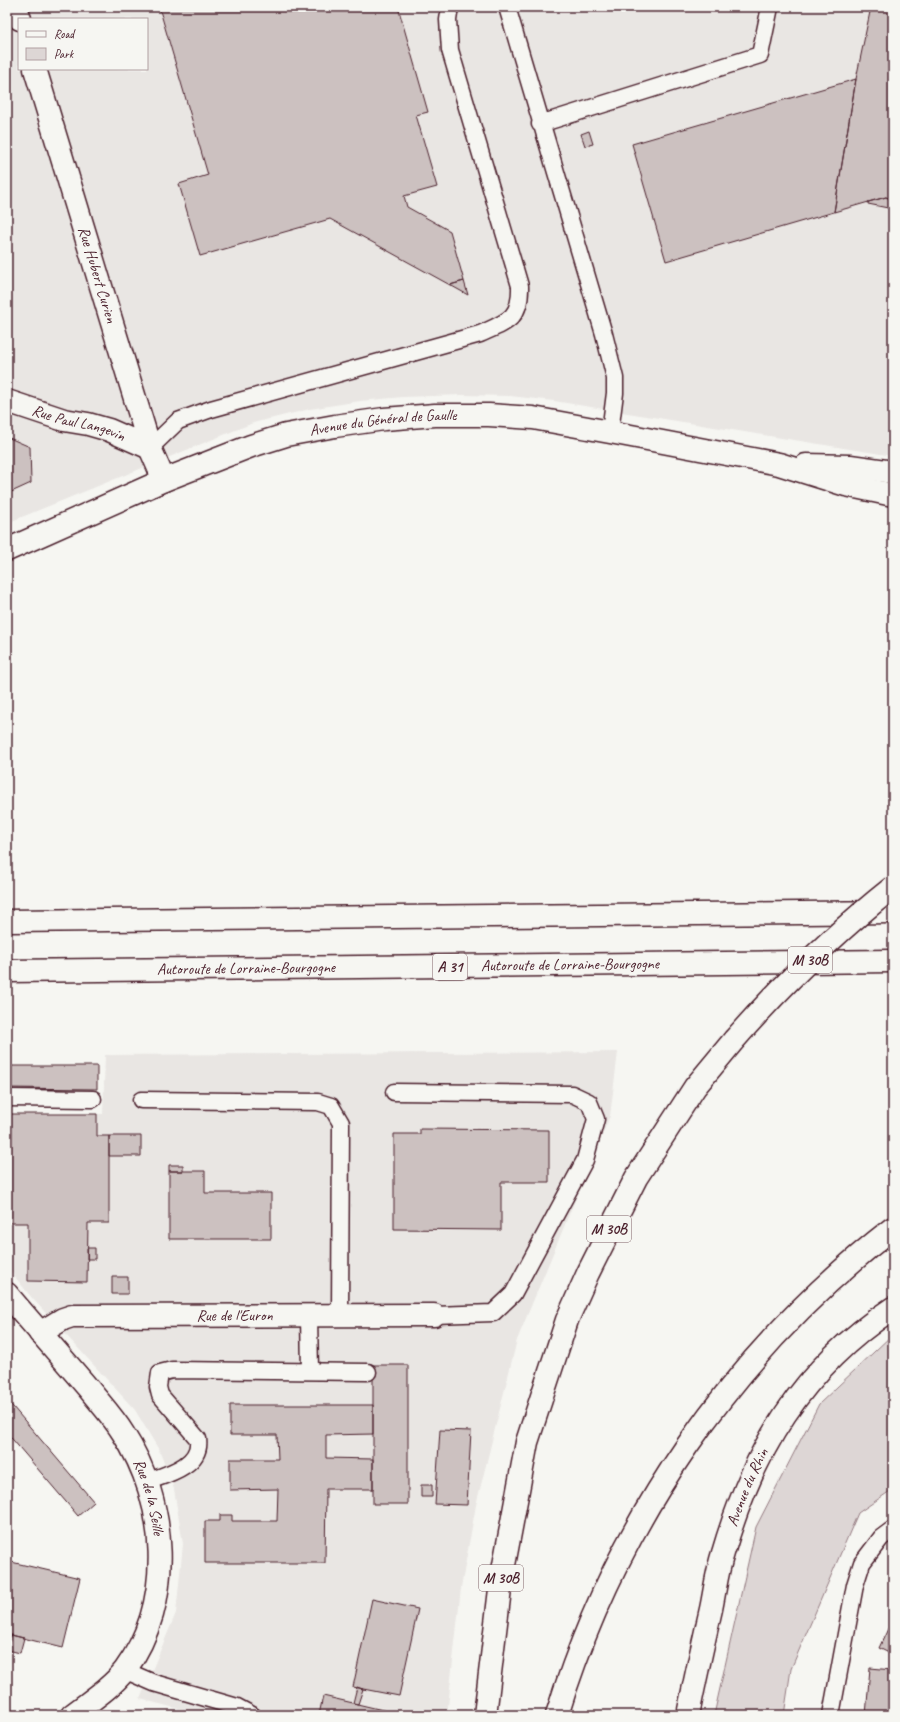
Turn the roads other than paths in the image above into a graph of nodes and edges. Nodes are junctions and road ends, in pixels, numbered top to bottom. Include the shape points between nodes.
1 (16, 7) edge
2 (450, 7) edge
3 (507, 7) edge
4 (770, 7) edge
5 (20, 18) edge
6 (35, 70) edge
7 (540, 124) junction
8 (7, 401) edge
9 (610, 432) junction
10 (150, 448) junction
11 (779, 464) junction
12 (893, 472) edge
13 (164, 480) junction
14 (893, 495) edge
15 (7, 550) edge
16 (893, 887) edge
17 (893, 912) edge
18 (7, 921) edge
19 (893, 961) edge
20 (7, 971) edge
21 (394, 1092) dead end
22 (7, 1098) edge
23 (93, 1099) dead end
24 (141, 1100) dead end
25 (893, 1228) edge
26 (7, 1294) edge
27 (893, 1308) edge
28 (309, 1316) junction
29 (340, 1316) junction
30 (434, 1316) joint
31 (40, 1333) junction
32 (310, 1371) junction
33 (368, 1372) dead end
34 (146, 1482) junction
35 (893, 1529) edge
36 (124, 1670) junction
37 (72, 1715) edge
38 (252, 1715) edge
39 (485, 1715) edge
40 (557, 1715) edge
41 (688, 1715) edge
42 (831, 1715) edge

1 - 5 main road
2 - 10 lane via 450,50 520,286 520,299 514,316 480,334 212,409 178,421
3 - 7 lane
4 - 7 lane via 760,55
6 - 10 main road, Rue Hubert Curien
7 - 9 lane via 615,378
8 - 10 main road, Rue Paul Langevin via 64,420 109,430
9 - 11 main road, Avenue du Général de Gaulle
9 - 13 main road, Avenue du Général de Gaulle via 533,418 489,415 435,415 384,419 286,435
10 - 13 main road, Rue Hubert Curien
11 - 12 main road, Avenue du Général de Gaulle via 850,466
11 - 14 main road, Avenue du Général de Gaulle via 846,485
13 - 15 main road, Avenue du Général de Gaulle
16 - 39 main road, M 30B, bridge via 792,976 695,1087 636,1178 604,1238 567,1320 527,1442 501,1580
17 - 18 main road
19 - 20 main road, Autoroute de Lorraine-Bourgogne / A 31
21 - 30 lane via 572,1094 590,1102 596,1119 585,1160 513,1294 493,1313
22 - 23 lane
24 - 29 lane via 318,1102 331,1106 341,1123
25 - 40 main road via 833,1276 758,1353 665,1476 638,1522 588,1624
26 - 31 main road, Rue de la Seille
27 - 41 main road, Avenue du Rhin via 841,1348 822,1368 783,1416 763,1450 738,1507 722,1554
28 - 29 main road, Rue de l'Euron
28 - 31 main road, Rue de l'Euron via 72,1316 62,1319
28 - 32 lane
29 - 30 main road, Rue de l'Euron
31 - 34 main road, Rue de la Seille via 77,1374 123,1433
32 - 33 lane
32 - 34 lane via 172,1370 160,1373 160,1395 198,1439 199,1445 186,1465
34 - 36 main road, Rue de la Seille via 157,1527 160,1577 149,1623
35 - 42 lane via 881,1538 862,1563 855,1585
36 - 37 main road, Rue de la Seille via 104,1691
36 - 38 lane via 154,1683 238,1707

